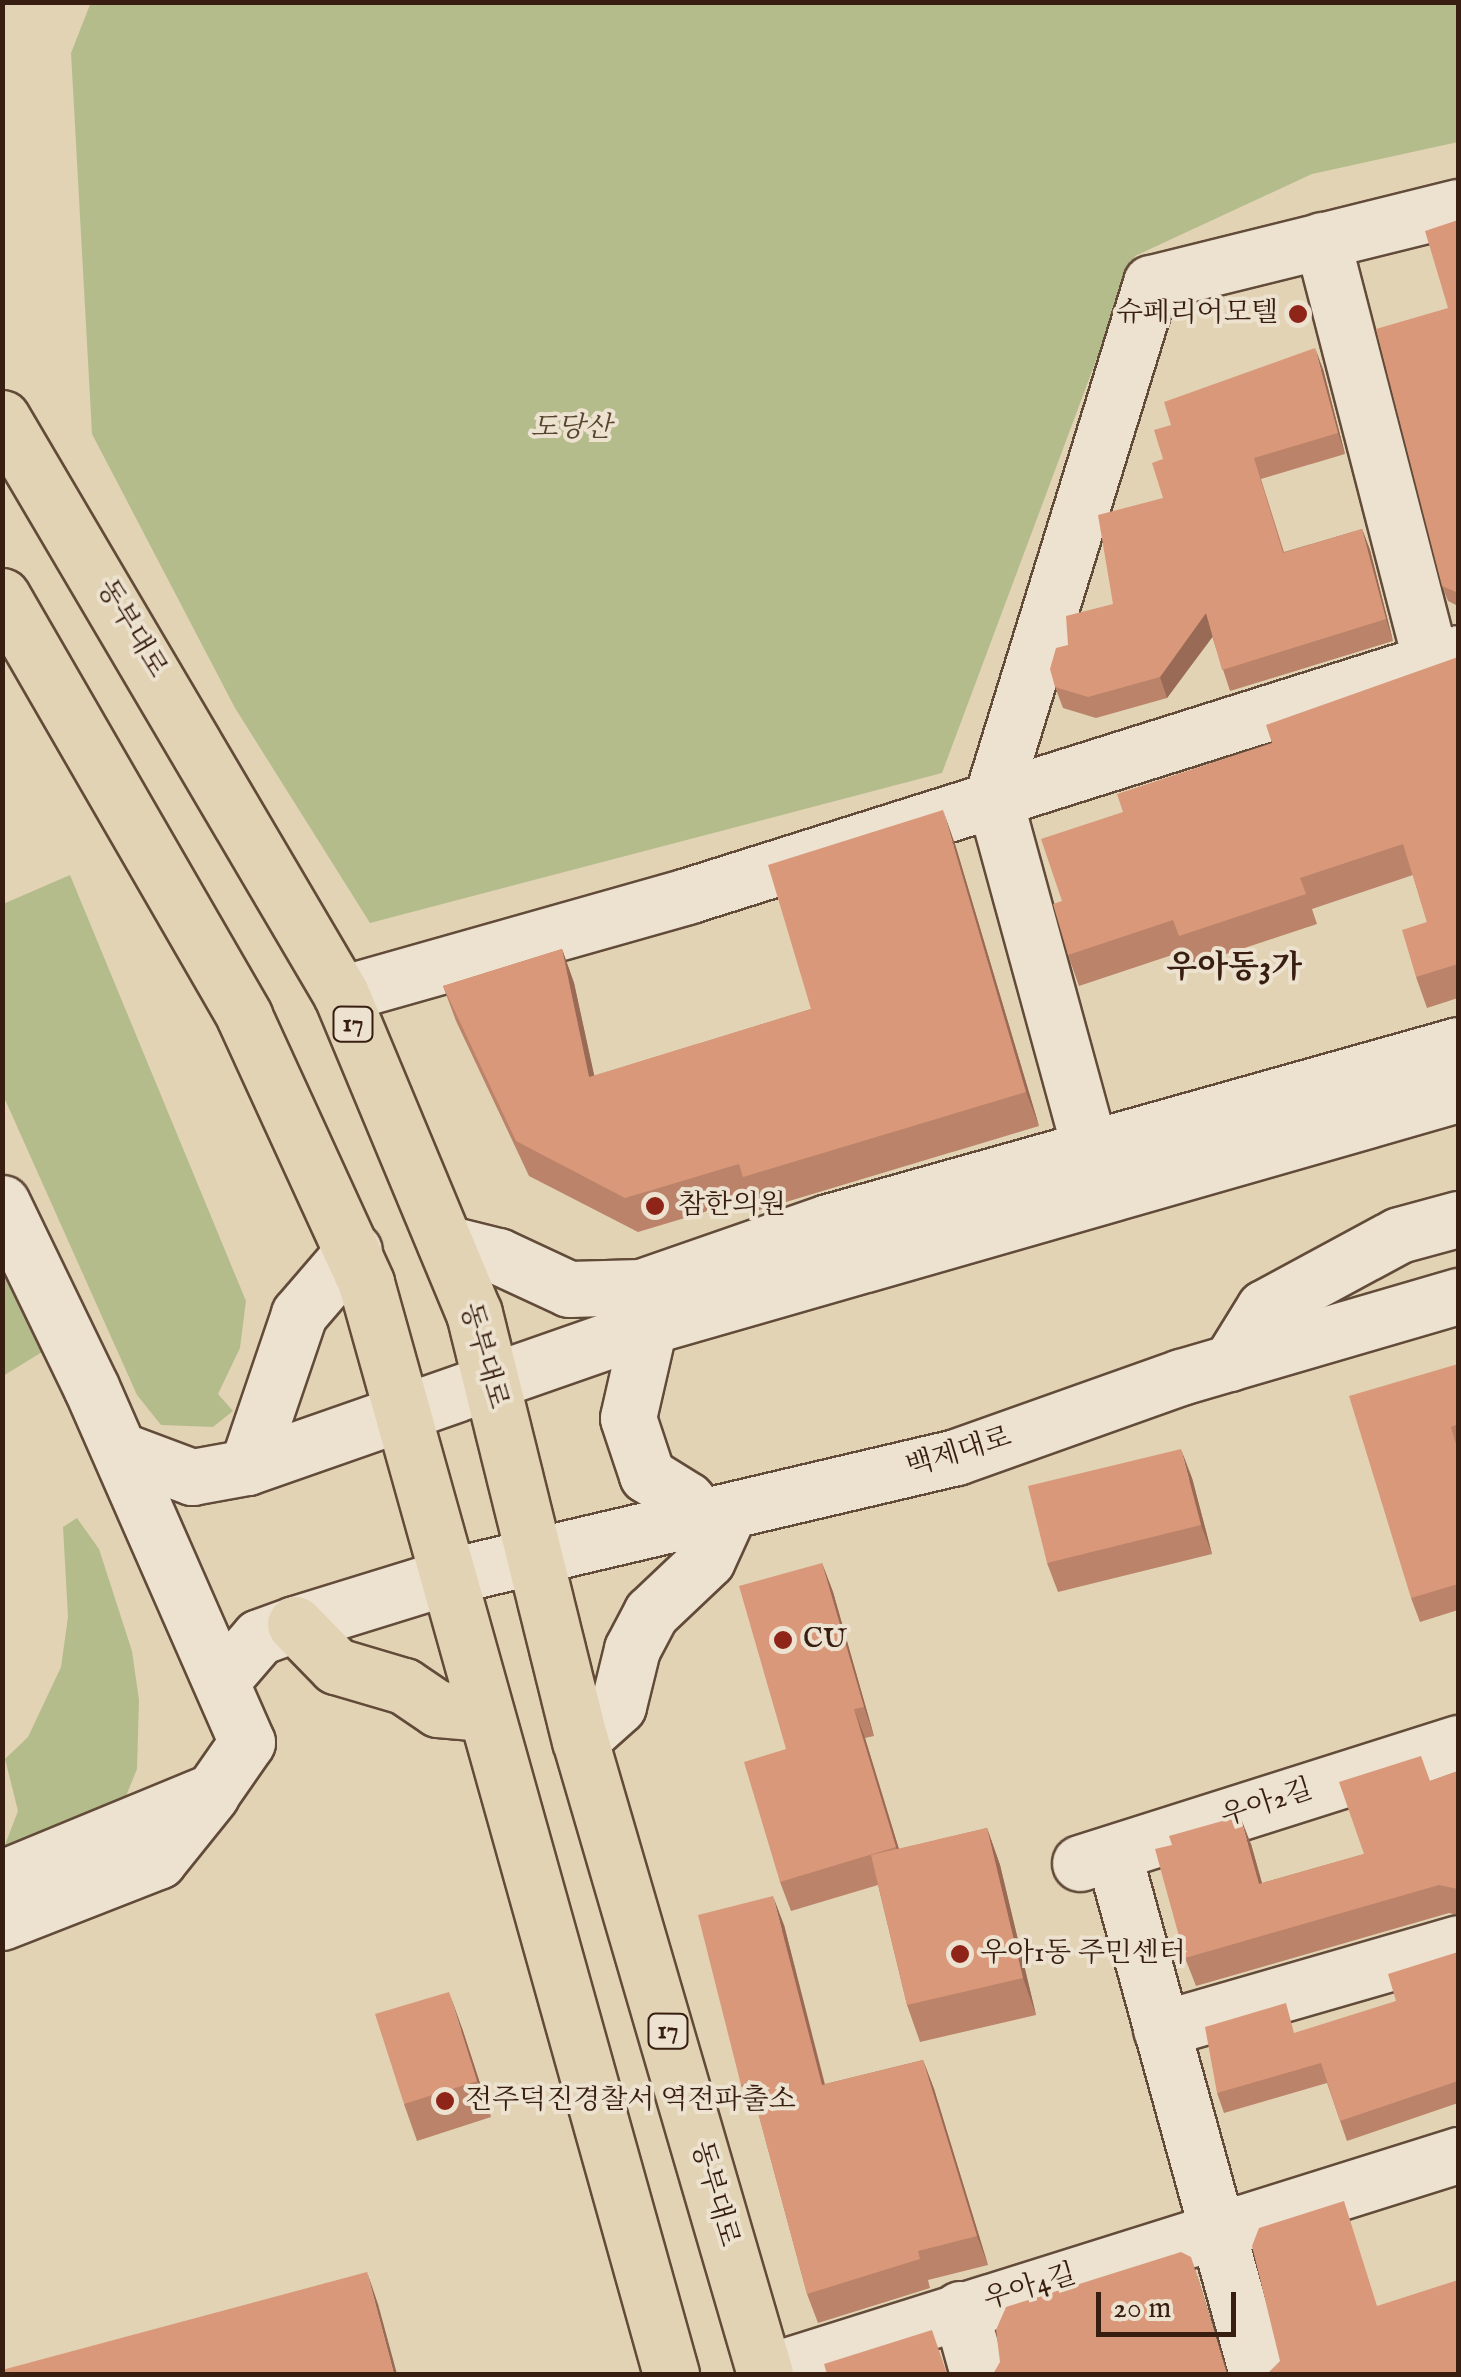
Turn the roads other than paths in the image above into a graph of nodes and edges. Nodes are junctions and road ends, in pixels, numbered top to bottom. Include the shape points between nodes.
1 (1458, 206) edge
2 (1322, 240) junction
3 (2, 418) edge
4 (2, 596) edge
5 (1445, 657) edge
6 (993, 794) junction
7 (341, 994) junction
8 (1458, 1045) edge
9 (1392, 1064) junction
10 (1458, 1085) edge
11 (1458, 1094) edge
12 (1090, 1149) junction
13 (987, 1178) junction
14 (2, 1203) edge
15 (1458, 1219) edge
16 (828, 1222) junction
17 (445, 1243) junction
18 (926, 1243) junction
19 (354, 1250) junction
20 (1458, 1296) edge
21 (649, 1326) junction
22 (1230, 1363) junction
23 (491, 1381) junction
24 (403, 1412) junction
25 (120, 1450) junction
26 (247, 1466) junction
27 (716, 1517) junction
28 (534, 1557) junction
29 (450, 1576) junction
30 (294, 1624) junction
31 (221, 1681) junction
32 (484, 1713) junction
33 (580, 1740) junction
34 (1458, 1743) edge
35 (213, 1791) junction
36 (2, 1878) edge
37 (2, 1922) edge
38 (1458, 1943) edge
39 (1161, 2030) junction
40 (1458, 2156) edge
41 (1216, 2231) junction
42 (960, 2309) junction
43 (671, 2374) edge
44 (764, 2374) edge
45 (978, 2374) edge
46 (1257, 2374) edge

1 - 2 street
2 - 5 street
2 - 6 street via 1150,283
3 - 7 main road, 동부대로 / 17
4 - 19 main road via 244,1016
5 - 6 street
6 - 7 street via 687,896
6 - 12 street
7 - 17 main road, 동부대로 / 17
8 - 9 street
9 - 10 street
9 - 12 street
11 - 18 street
12 - 13 street
13 - 16 street
13 - 18 street
14 - 25 street
15 - 22 street via 1399,1235 1264,1308
16 - 17 street via 641,1287 569,1289 498,1256
16 - 18 street
17 - 23 main road, 동부대로 / 17
18 - 21 street
19 - 24 main road
19 - 26 street via 299,1314
20 - 22 street, 백제대로
21 - 23 street
21 - 27 street via 628,1418 647,1474
22 - 27 street, 백제대로 via 956,1457
23 - 24 street
23 - 28 main road, 동부대로 / 17
24 - 26 street
24 - 29 main road
25 - 26 street via 192,1477
25 - 31 street
27 - 28 street, 백제대로
27 - 33 street via 707,1560 651,1613 632,1649 618,1706
28 - 29 street, 백제대로
28 - 33 main road, 동부대로 / 17
29 - 30 street, 백제대로
29 - 32 main road
30 - 31 street, 백제대로 via 260,1637
30 - 32 main road via 336,1666 404,1686 438,1709
31 - 35 street via 247,1742
32 - 43 main road
33 - 44 main road, 동부대로 / 17
34 - 39 street, 우아2길 via 1094,1859
35 - 36 street
35 - 37 street via 158,1861
38 - 39 street
39 - 41 street
40 - 41 street, 우아4길
41 - 42 street, 우아4길
41 - 46 street
42 - 44 street, 우아4길
42 - 45 street, 우아4길

